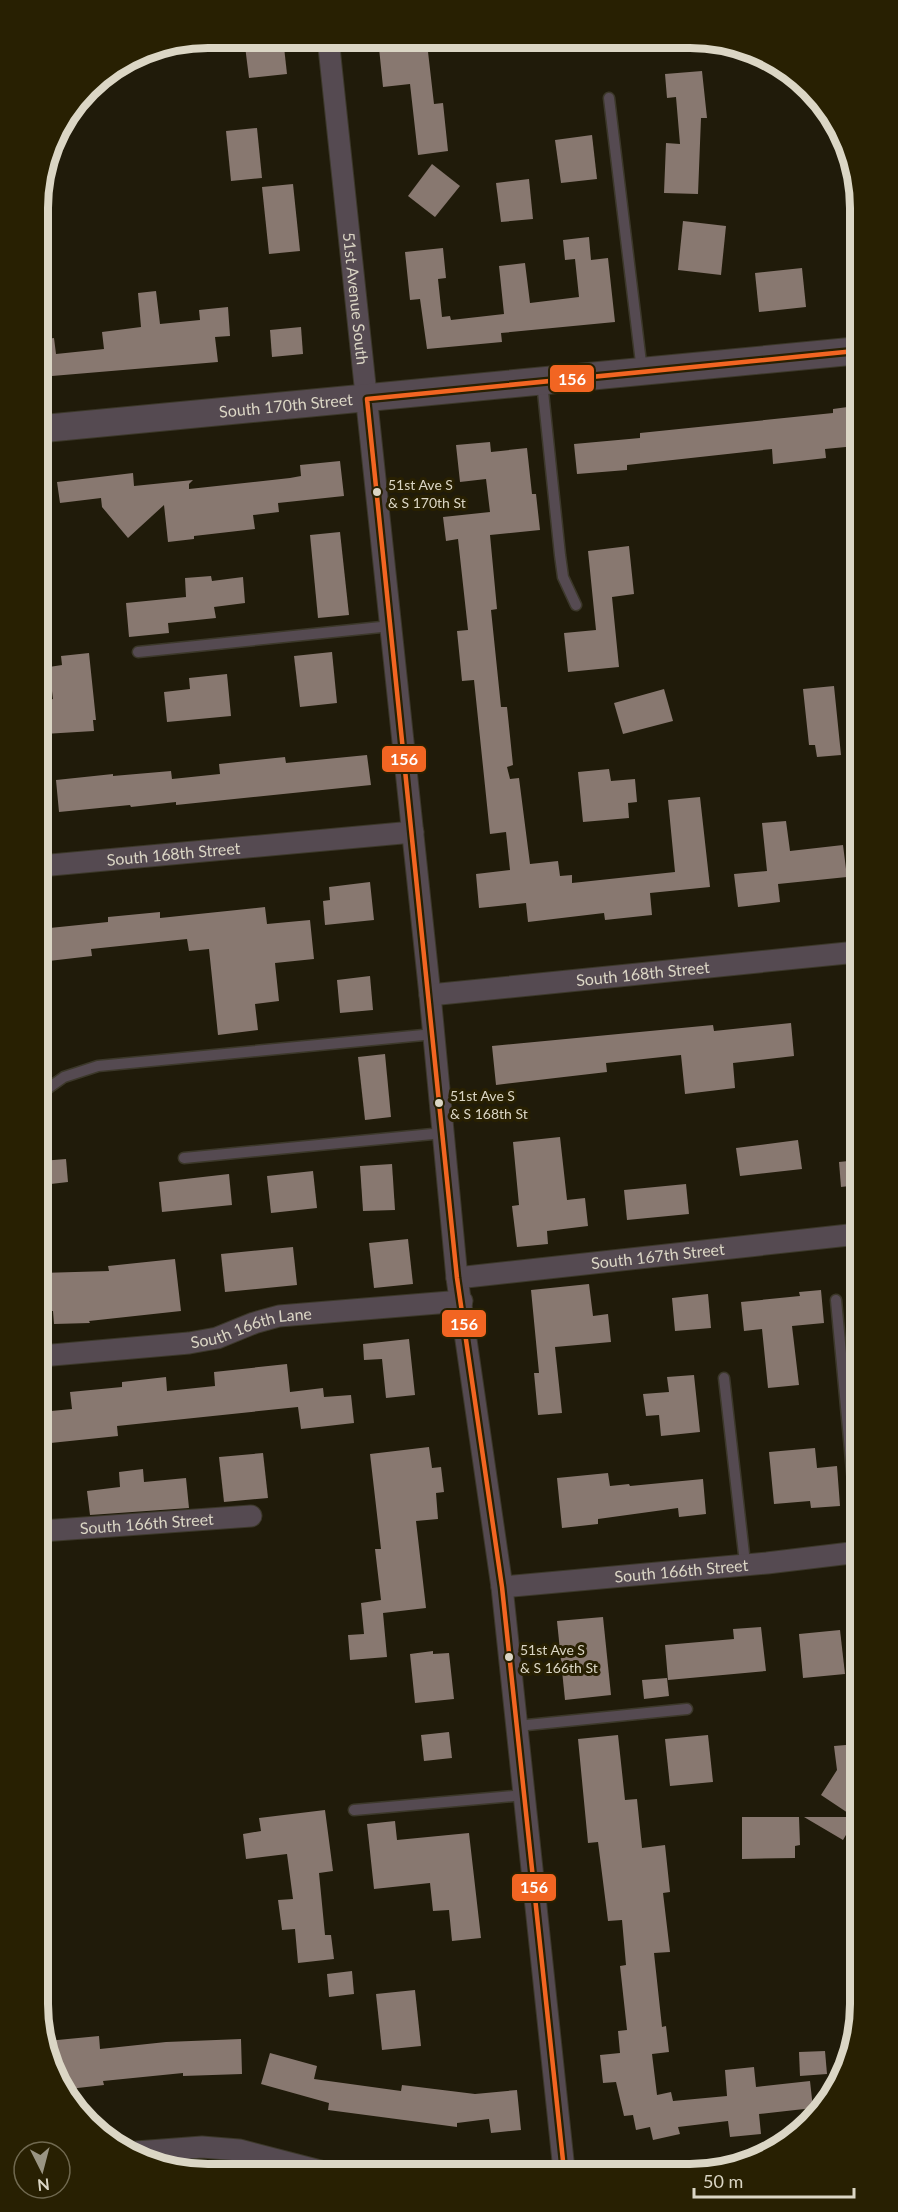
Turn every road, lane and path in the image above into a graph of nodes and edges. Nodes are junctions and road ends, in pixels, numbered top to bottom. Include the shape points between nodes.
1 (329, 48) edge
2 (609, 98) dead end
3 (850, 351) edge
4 (642, 372) junction
5 (542, 382) junction
6 (367, 399) junction
7 (48, 428) edge
8 (576, 604) dead end
9 (391, 626) junction
10 (138, 652) dead end
11 (413, 832) junction
12 (48, 865) edge
13 (850, 953) edge
14 (430, 995) junction
15 (434, 1034) junction
16 (48, 1088) edge
17 (443, 1133) junction
18 (184, 1158) dead end
19 (850, 1235) edge
20 (457, 1278) junction
21 (836, 1300) dead end
22 (462, 1301) junction
23 (48, 1355) edge
24 (724, 1378) dead end
25 (850, 1450) edge
26 (251, 1516) dead end
27 (48, 1531) edge
28 (850, 1553) edge
29 (745, 1563) junction
30 (502, 1587) junction
31 (687, 1709) dead end
32 (517, 1726) junction
33 (524, 1795) junction
34 (354, 1810) dead end
35 (147, 2151) edge
36 (293, 2164) edge
37 (563, 2164) edge

1 - 6 street, 51st Avenue South
2 - 4 lane
3 - 4 street, South 170th Street
4 - 5 street, South 170th Street
5 - 6 street, South 170th Street
5 - 8 lane via 563,577
6 - 7 street, South 170th Street
6 - 9 street, 51st Avenue South
9 - 10 lane
9 - 11 street, 51st Avenue South
11 - 12 street, South 168th Street
11 - 14 street, 51st Avenue South
13 - 14 street, South 168th Street
14 - 15 street, 51st Avenue South
15 - 16 lane via 98,1066 64,1077
15 - 17 street, 51st Avenue South
17 - 18 lane
17 - 20 street, 51st Avenue South
19 - 20 street, South 167th Street
20 - 22 street, 51st Avenue South
21 - 25 lane
22 - 23 street, South 166th Lane via 279,1316 217,1338
22 - 30 street, 51st Avenue South
24 - 29 lane
26 - 27 street, South 166th Street
28 - 29 street, South 166th Street
29 - 30 street, South 166th Street
30 - 32 street, 51st Avenue South
31 - 32 lane
32 - 33 street, 51st Avenue South
33 - 34 lane
33 - 37 street, 51st Avenue South
35 - 36 street via 202,2147 239,2150

